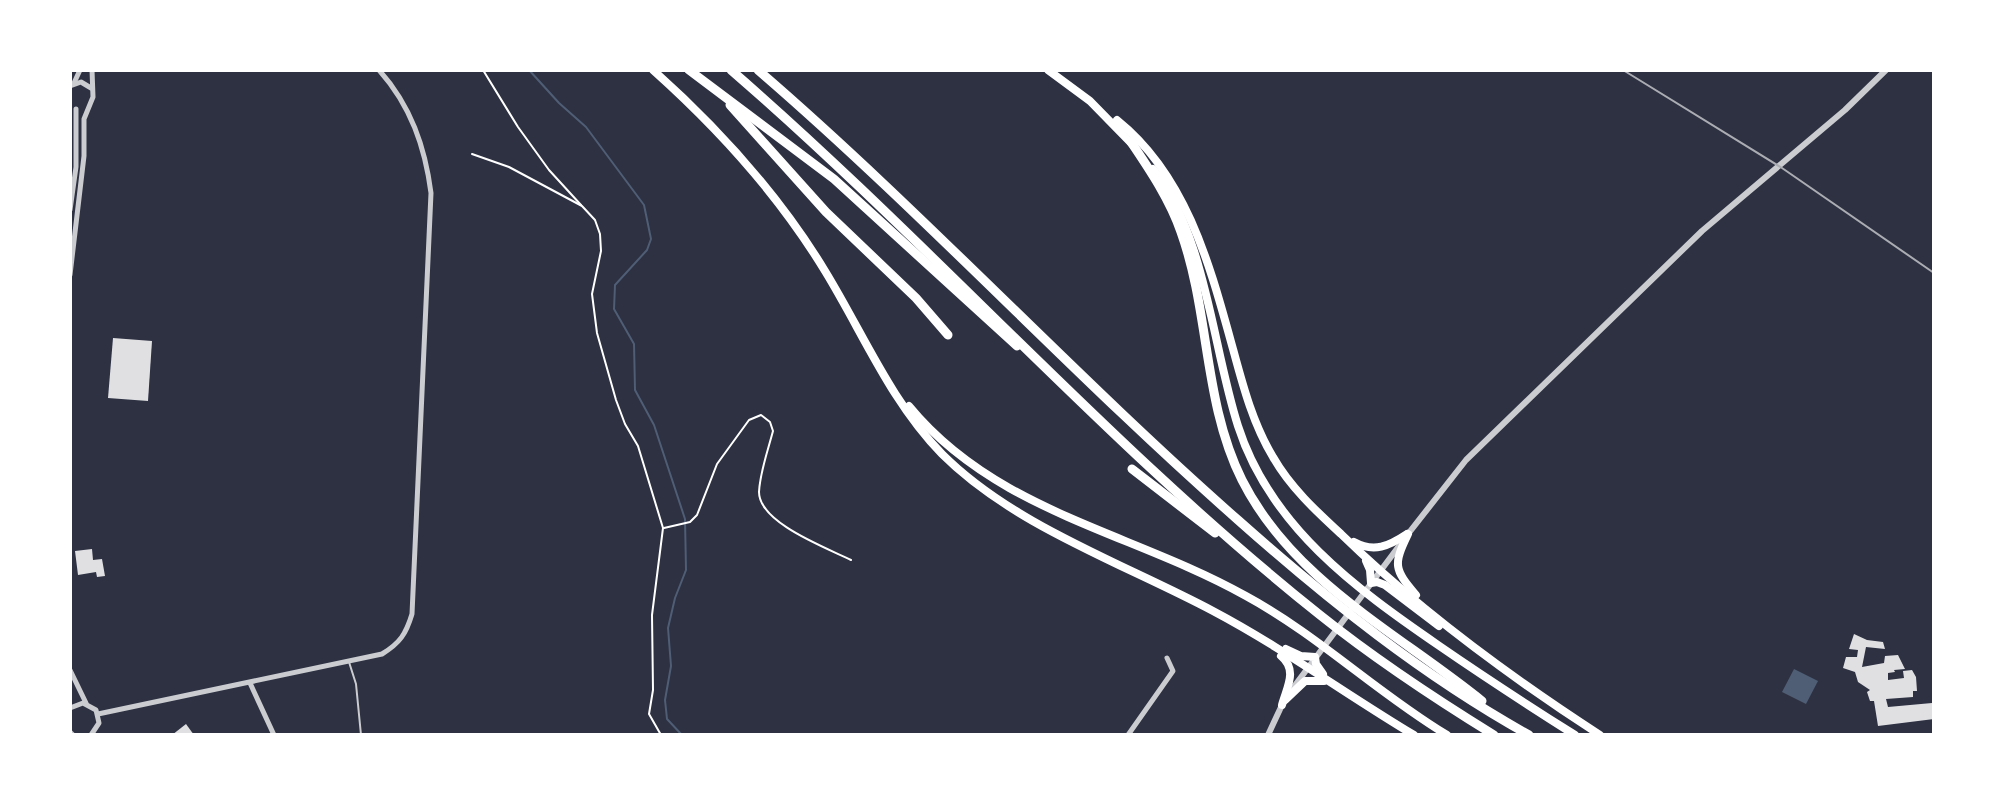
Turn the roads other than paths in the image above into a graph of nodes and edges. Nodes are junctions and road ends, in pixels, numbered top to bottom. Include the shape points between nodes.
1 (80, 70) edge
2 (92, 70) edge
3 (379, 70) edge
4 (653, 70) edge
5 (731, 70) edge
6 (758, 70) edge
7 (1048, 70) edge
8 (1886, 70) edge
9 (692, 72) edge
10 (72, 85) edge
11 (91, 89) junction
12 (1090, 101) junction
13 (73, 107) edge
14 (87, 107) junction
15 (1131, 142) junction
16 (70, 210) edge
17 (70, 275) edge
18 (948, 335) dead end
19 (872, 353) junction
20 (1054, 376) junction
21 (1132, 469) dead end
22 (1337, 531) junction
23 (1408, 534) junction
24 (1361, 554) junction
25 (1260, 566) junction
26 (1380, 570) junction
27 (1371, 583) junction
28 (1445, 624) junction
29 (1249, 631) junction
30 (1477, 649) junction
31 (1315, 657) junction
32 (1167, 658) dead end
33 (349, 661) junction
34 (1308, 668) junction
35 (70, 670) edge
36 (250, 683) junction
37 (1331, 684) junction
38 (1284, 702) junction
39 (87, 704) junction
40 (70, 708) edge
41 (98, 714) junction
42 (1513, 726) junction
43 (97, 732) edge
44 (91, 735) edge
45 (274, 735) edge
46 (361, 735) edge
47 (1128, 735) edge
48 (1268, 735) edge
49 (1414, 735) edge
50 (1447, 735) edge
51 (1494, 735) edge
52 (1529, 735) edge
53 (1575, 735) edge
54 (1600, 735) edge

1 - 10 street
2 - 11 street
3 - 33 street via 410,116 427,162 431,193 415,556 412,614 405,634 382,654
4 - 19 highway via 772,194 827,273
5 - 20 highway
6 - 42 highway via 1272,550 1366,627
7 - 12 highway
8 - 23 street via 1684,247 1466,460
9 - 18 highway via 734,109 826,212
9 - 20 highway via 834,179
10 - 11 street via 85,83
11 - 14 street via 93,99
12 - 15 highway
12 - 22 highway via 1131,133 1173,185 1208,263 1244,390 1266,444 1288,480
13 - 14 street
13 - 16 street via 76,167
14 - 17 street
15 - 42 highway via 1168,201 1181,233 1219,419 1240,477 1258,508 1333,589
15 - 53 highway via 1165,184 1184,223 1239,429 1281,510 1316,550 1375,600
19 - 29 highway via 914,422 979,486 1047,528
19 - 50 highway via 913,412 975,468 1038,505 1250,597
20 - 25 highway
21 - 25 highway
22 - 23 highway via 1374,549
22 - 24 highway
23 - 26 street
23 - 28 highway via 1397,570
24 - 26 highway
24 - 27 highway
25 - 51 highway via 1369,652
26 - 27 street
26 - 28 highway
27 - 30 highway via 1385,585
27 - 31 street
28 - 30 highway
29 - 31 highway via 1296,654
29 - 34 highway
29 - 38 highway via 1290,666
30 - 54 highway
31 - 34 street
31 - 37 highway
32 - 47 street via 1173,671
33 - 36 street
33 - 46 lane
34 - 37 highway
34 - 38 street
35 - 39 street
36 - 41 street
36 - 45 street
37 - 38 highway via 1305,681
37 - 49 highway
38 - 48 street
39 - 40 street
39 - 41 street
41 - 43 street
42 - 52 highway
43 - 44 street

